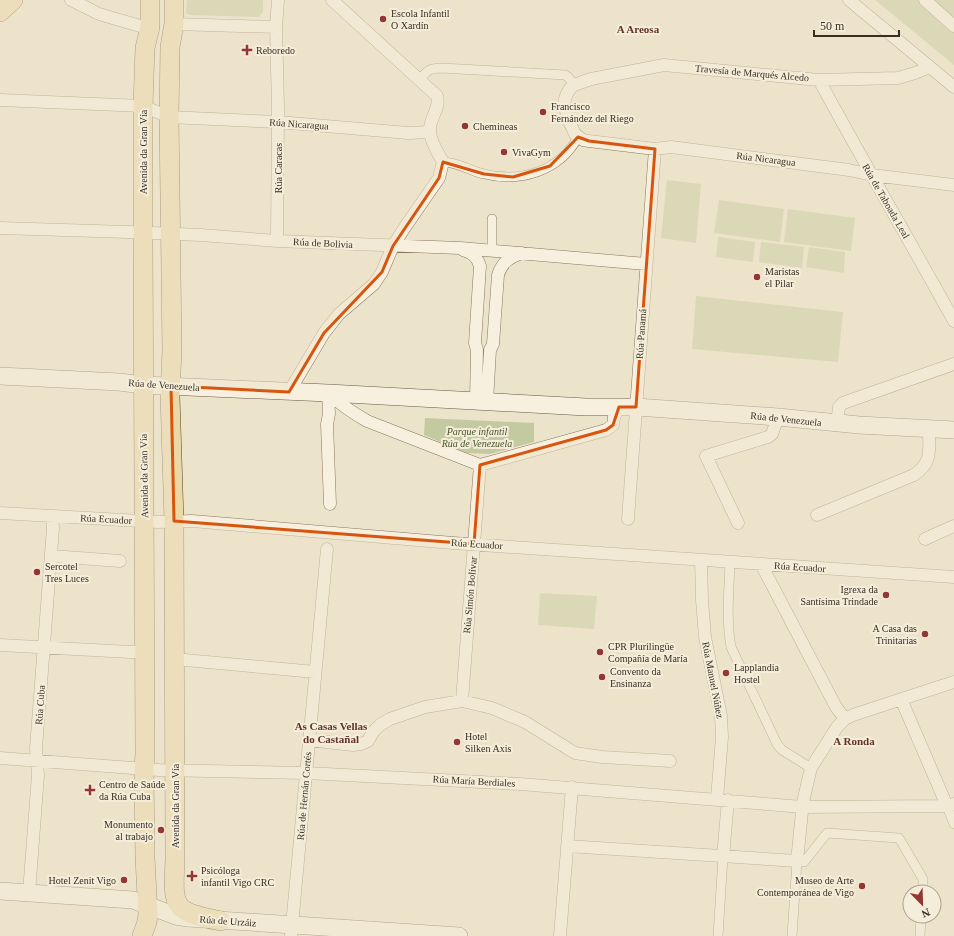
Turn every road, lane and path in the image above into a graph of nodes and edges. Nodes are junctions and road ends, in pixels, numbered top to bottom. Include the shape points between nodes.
1 (6, 0) edge
2 (13, 0) edge
3 (71, 0) edge
4 (140, 0) edge
5 (150, 0) edge
6 (163, 0) edge
7 (174, 0) edge
8 (278, 0) edge
9 (332, 0) edge
10 (849, 0) edge
11 (925, 0) edge
12 (0, 10) edge
13 (174, 24) junction
14 (140, 26) junction
15 (954, 26) edge
16 (276, 27) junction
17 (170, 47) junction
18 (145, 48) junction
19 (930, 67) junction
20 (420, 79) junction
21 (819, 80) junction
22 (574, 85) junction
23 (954, 87) edge
24 (0, 100) edge
25 (143, 106) junction
26 (169, 117) junction
27 (278, 122) junction
28 (430, 132) junction
29 (578, 137) junction
30 (655, 149) junction
31 (443, 162) junction
32 (872, 175) junction
33 (954, 185) edge
34 (492, 219) dead end
35 (0, 228) edge
36 (143, 232) junction
37 (170, 234) junction
38 (277, 241) junction
39 (393, 246) junction
40 (460, 248) junction
41 (492, 250) junction
42 (523, 253) junction
43 (646, 264) junction
44 (954, 321) edge
45 (954, 364) edge
46 (0, 376) edge
47 (143, 385) junction
48 (170, 386) junction
49 (288, 392) junction
50 (328, 393) junction
51 (482, 401) junction
52 (619, 407) junction
53 (636, 407) junction
54 (778, 417) junction
55 (837, 424) junction
56 (930, 429) junction
57 (954, 430) edge
58 (480, 465) junction
59 (330, 504) dead end
60 (0, 513) edge
61 (818, 515) dead end
62 (52, 516) junction
63 (628, 519) dead end
64 (145, 521) junction
65 (174, 521) junction
66 (738, 523) dead end
67 (954, 526) edge
68 (925, 539) dead end
69 (474, 544) junction
70 (327, 549) dead end
71 (51, 556) junction
72 (701, 560) junction
73 (120, 561) dead end
74 (730, 562) junction
75 (761, 564) junction
76 (954, 577) edge
77 (0, 645) edge
78 (44, 648) junction
79 (145, 652) junction
80 (174, 659) junction
81 (315, 672) junction
82 (954, 682) edge
83 (901, 699) junction
84 (462, 701) junction
85 (845, 720) junction
86 (309, 740) junction
87 (0, 758) edge
88 (37, 761) junction
89 (670, 761) dead end
90 (811, 768) junction
91 (144, 769) junction
92 (175, 770) junction
93 (306, 773) junction
94 (572, 787) junction
95 (722, 800) junction
96 (950, 805) edge
97 (803, 807) junction
98 (954, 824) edge
99 (567, 846) junction
100 (723, 857) junction
101 (797, 861) junction
102 (923, 884) edge
103 (0, 891) edge
104 (30, 893) junction
105 (147, 904) junction
106 (221, 921) junction
107 (921, 924) edge
108 (292, 930) edge
109 (142, 936) edge
110 (459, 936) edge
111 (560, 936) edge
112 (718, 936) edge
113 (792, 936) edge
114 (920, 936) edge

1 - 12 main road
2 - 12 main road
3 - 14 street via 99,14
4 - 14 main road, Avenida da Gran Vía
5 - 18 main road, Avenida da Gran Vía via 150,26
6 - 17 main road, Avenida da Gran Vía via 163,25
7 - 13 main road, Avenida da Gran Vía
8 - 16 street, Rúa Caracas
9 - 20 street
10 - 19 street
11 - 15 street
13 - 16 street
13 - 17 main road, Avenida da Gran Vía
14 - 18 main road, Avenida da Gran Vía
16 - 27 street, Rúa Caracas
17 - 26 main road, Avenida da Gran Vía
18 - 25 main road, Avenida da Gran Vía
19 - 21 street, Travesía de Marqués Alcedo via 898,78
19 - 23 street
20 - 22 street via 432,68 442,68 565,75
20 - 28 street via 439,100 431,120
21 - 22 street, Travesía de Marqués Alcedo via 664,65
21 - 32 street, Rúa de Taboada Leal
22 - 29 street via 564,103 568,119
24 - 25 street
25 - 26 street
25 - 36 main road, Avenida da Gran Vía
26 - 27 street, Rúa Nicaragua
26 - 37 main road, Avenida da Gran Vía
27 - 28 street, Rúa Nicaragua via 408,133
27 - 38 street, Rúa Caracas
28 - 31 street via 433,144
29 - 30 street, Rúa Nicaragua via 589,141
29 - 31 street via 566,153 550,166 542,171 521,176 484,174
30 - 32 street, Rúa Nicaragua via 678,148
30 - 43 street, Rúa Panamá
31 - 39 street via 439,178
32 - 33 street, Rúa Nicaragua
32 - 44 street, Rúa de Taboada Leal
34 - 41 street
35 - 36 street, Rúa de Bolivia
36 - 37 street, Rúa de Bolivia
36 - 47 main road, Avenida da Gran Vía
37 - 38 street, Rúa de Bolivia
37 - 48 main road, Avenida da Gran Vía
38 - 39 street, Rúa de Bolivia
39 - 40 street, Rúa de Bolivia
39 - 49 street via 374,284 339,314 324,333
40 - 41 street, Rúa de Bolivia
40 - 51 street via 473,254 480,266 475,343
41 - 42 street, Rúa de Bolivia
42 - 43 street, Rúa de Bolivia
42 - 51 street via 506,260 498,275 493,344
43 - 53 street, Rúa Panamá
45 - 55 street via 843,403 839,407
46 - 47 main road, Rúa de Venezuela
47 - 48 main road, Rúa de Venezuela
47 - 64 main road, Avenida da Gran Vía
48 - 49 main road, Rúa de Venezuela
48 - 65 main road, Avenida da Gran Vía
49 - 50 main road, Rúa de Venezuela
50 - 51 main road, Rúa de Venezuela
50 - 58 street via 367,422
50 - 59 street
51 - 52 main road, Rúa de Venezuela
52 - 53 main road, Rúa de Venezuela
52 - 58 street via 613,425 606,430
53 - 54 main road, Rúa de Venezuela
53 - 63 street, Rúa Panamá
54 - 55 main road, Rúa de Venezuela
54 - 66 street via 772,434 768,437 706,456
55 - 56 main road, Rúa de Venezuela
56 - 57 main road, Rúa de Venezuela
56 - 61 street via 929,455 923,468 914,475
58 - 69 street, Rúa Simón Bolívar
60 - 62 street, Rúa Ecuador
62 - 64 street, Rúa Ecuador
62 - 71 street, Rúa Cuba
64 - 65 street, Rúa Ecuador
64 - 79 main road, Avenida da Gran Vía
65 - 69 street, Rúa Ecuador
65 - 80 main road, Avenida da Gran Vía
67 - 68 street
69 - 72 street, Rúa Ecuador
69 - 84 street, Rúa Simón Bolívar
70 - 81 street, Rúa de Hernán Cortés
71 - 73 street
71 - 78 street, Rúa Cuba
72 - 74 street, Rúa Ecuador
72 - 95 street, Rúa Manuel Núñez via 705,637 721,716
74 - 75 street, Rúa Ecuador
74 - 90 street via 728,611 731,647 777,744 782,750
75 - 76 street, Rúa Ecuador
75 - 85 street
77 - 78 street
78 - 79 street
78 - 88 street, Rúa Cuba
79 - 91 main road, Avenida da Gran Vía
80 - 81 street
80 - 92 main road, Avenida da Gran Vía
81 - 86 street, Rúa de Hernán Cortés
82 - 83 street
83 - 85 street
83 - 96 street
84 - 86 street via 425,707 390,719 373,732 368,741 361,744
84 - 89 street via 492,708 525,722 575,753
85 - 90 street via 837,727
86 - 93 street, Rúa de Hernán Cortés
87 - 88 street, Rúa María Berdiales
88 - 91 street, Rúa María Berdiales
88 - 104 street, Rúa Cuba
90 - 97 street
91 - 92 street, Rúa María Berdiales
91 - 105 main road, Avenida da Gran Vía
92 - 93 street, Rúa María Berdiales
92 - 106 main road, Avenida da Gran Vía via 174,892 178,903 188,913
93 - 94 street, Rúa María Berdiales
93 - 108 street, Rúa de Hernán Cortés
94 - 95 street, Rúa María Berdiales
94 - 99 street
95 - 97 street, Rúa María Berdiales
95 - 100 street, Rúa Manuel Núñez
96 - 97 street, Rúa María Berdiales
96 - 98 street
97 - 101 street
99 - 100 street
99 - 111 street
100 - 101 street
100 - 112 street, Rúa Manuel Núñez
101 - 102 street via 804,862 827,833 899,838 923,879
101 - 113 street
103 - 104 main road, Rúa de Urzáiz
104 - 105 main road, Rúa de Urzáiz via 133,900
105 - 106 main road, Rúa de Urzáiz via 176,916
105 - 109 main road, Avenida da Gran Vía via 147,922
106 - 108 main road, Rúa de Urzáiz
107 - 114 street
108 - 110 main road, Rúa de Urzáiz

